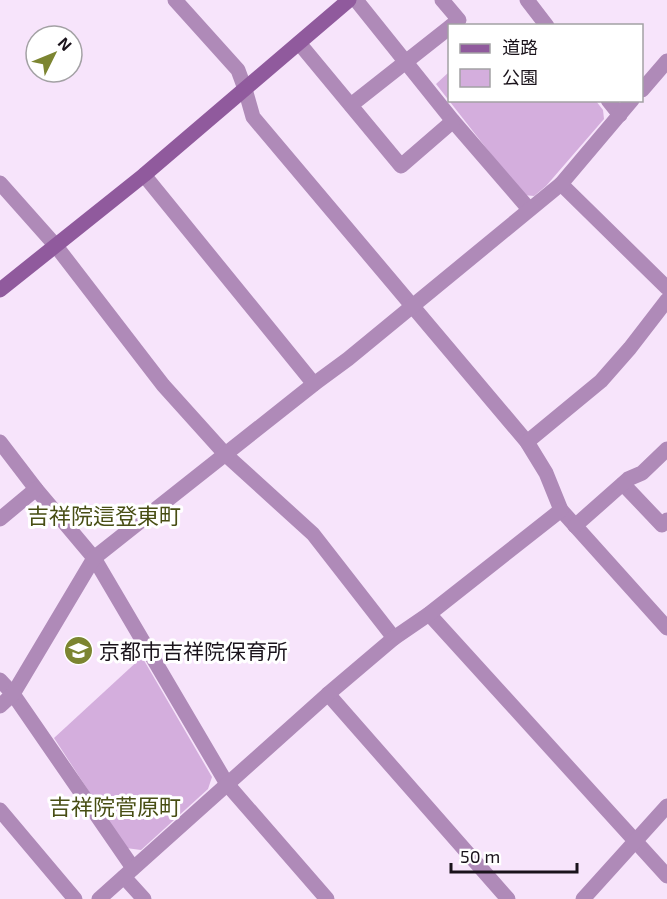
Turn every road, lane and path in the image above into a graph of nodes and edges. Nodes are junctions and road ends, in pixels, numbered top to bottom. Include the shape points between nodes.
1 (176, 0) edge
2 (349, 0) edge
3 (356, 0) edge
4 (442, 0) edge
5 (527, 0) edge
6 (454, 24) edge
7 (545, 24) edge
8 (448, 28) edge
9 (299, 43) junction
10 (667, 61) edge
11 (405, 62) junction
12 (245, 89) junction
13 (643, 89) edge
14 (610, 102) edge
15 (630, 102) edge
16 (351, 105) junction
17 (620, 115) junction
18 (453, 121) junction
19 (144, 175) junction
20 (0, 183) edge
21 (561, 184) junction
22 (529, 209) junction
23 (56, 246) junction
24 (667, 288) edge
25 (0, 290) edge
26 (667, 300) edge
27 (412, 307) junction
28 (314, 384) junction
29 (0, 442) edge
30 (527, 442) junction
31 (667, 449) edge
32 (226, 455) junction
33 (623, 484) junction
34 (36, 489) junction
35 (561, 510) junction
36 (0, 519) edge
37 (667, 520) edge
38 (575, 526) junction
39 (94, 558) junction
40 (429, 614) junction
41 (667, 628) edge
42 (394, 638) junction
43 (0, 680) edge
44 (13, 694) junction
45 (328, 694) junction
46 (0, 706) edge
47 (227, 784) junction
48 (667, 806) edge
49 (0, 810) edge
50 (635, 842) junction
51 (128, 872) junction
52 (667, 876) edge
53 (75, 899) edge
54 (99, 899) edge
55 (144, 899) edge
56 (327, 899) edge
57 (508, 899) edge
58 (583, 899) edge

1 - 12 street via 238,70
2 - 9 street
3 - 11 street
4 - 6 street via 459,20
5 - 7 street
8 - 11 street
9 - 12 street
9 - 16 street
10 - 13 street
11 - 16 street
11 - 18 street
12 - 19 street
12 - 27 street via 253,117
14 - 17 street
15 - 17 street
16 - 18 street via 401,166
17 - 21 street
18 - 22 street
19 - 23 street
19 - 28 street
20 - 23 street
21 - 22 street
21 - 24 street
22 - 27 street
23 - 25 street
23 - 32 street via 163,386
26 - 30 street via 601,381
27 - 28 street
27 - 30 street
28 - 32 street
29 - 34 street
30 - 35 street via 546,473
31 - 33 street via 642,473
32 - 39 street
32 - 42 street via 313,534
33 - 37 street via 662,525
33 - 38 street
34 - 36 street
34 - 39 street
35 - 38 street
35 - 40 street
38 - 41 street
39 - 44 street
39 - 47 street
40 - 42 street
40 - 50 street
42 - 45 street
43 - 44 street
44 - 46 street
44 - 51 street
45 - 47 street
45 - 57 street
47 - 51 street
47 - 56 street
48 - 50 street
49 - 53 street
50 - 52 street
50 - 58 street
51 - 54 street
51 - 55 street

